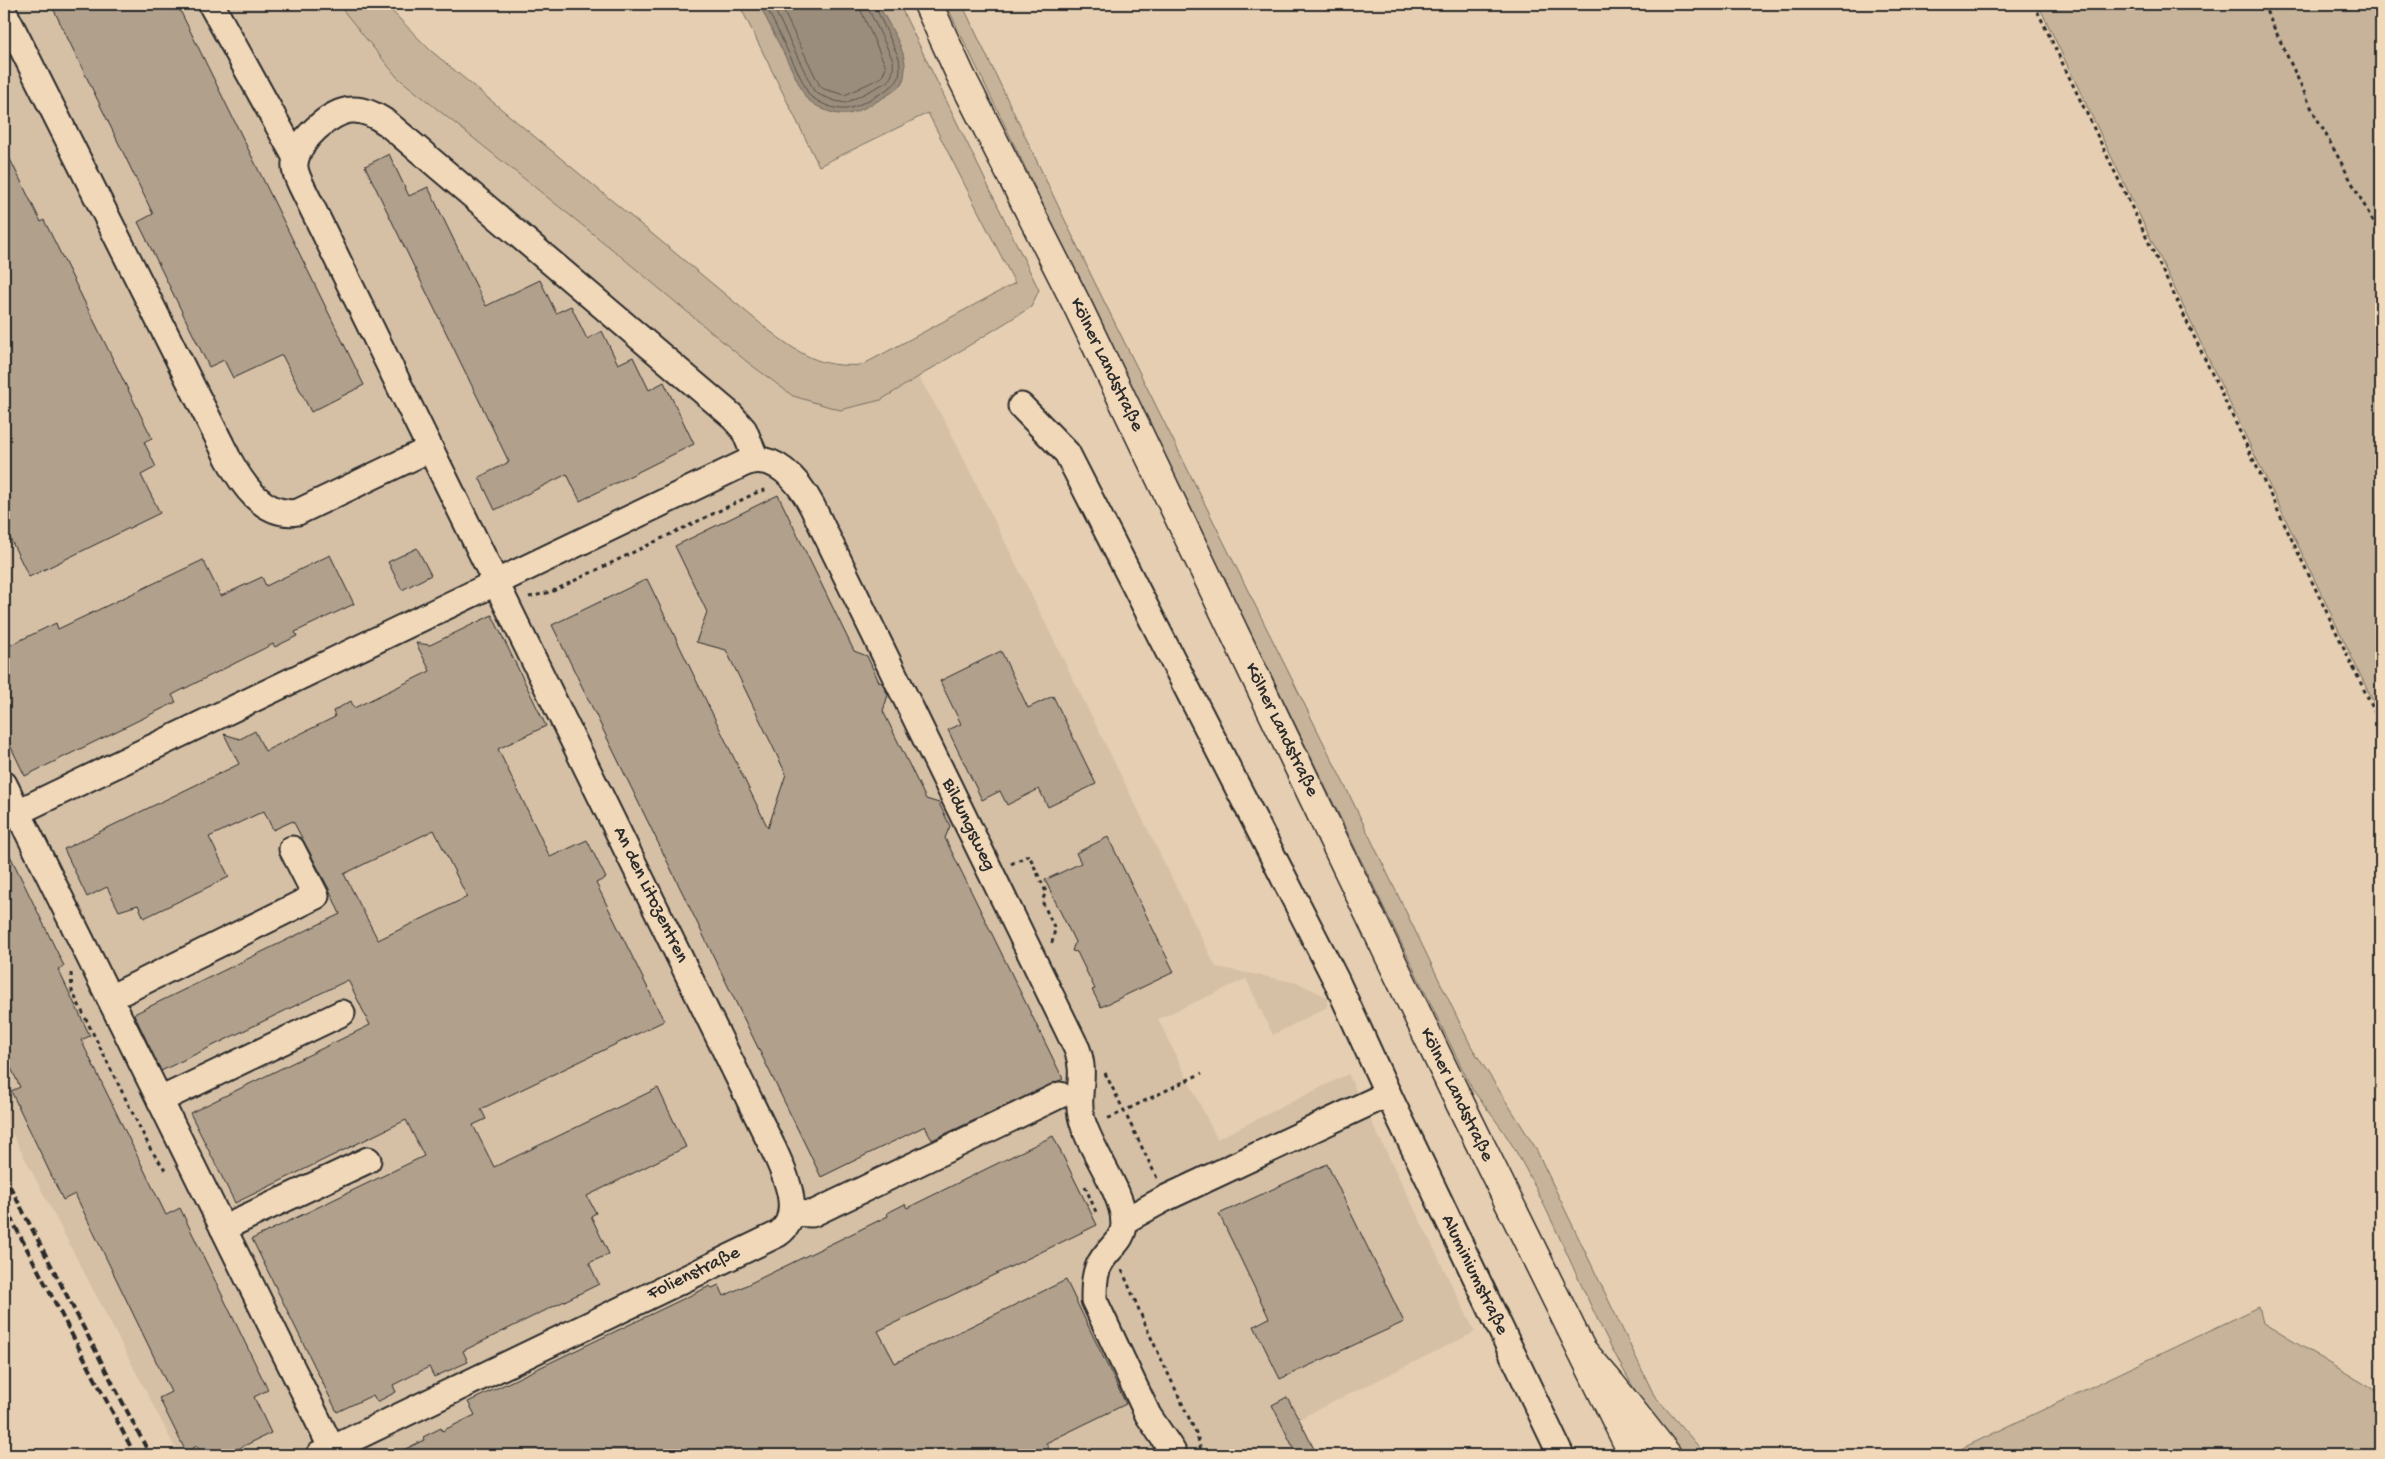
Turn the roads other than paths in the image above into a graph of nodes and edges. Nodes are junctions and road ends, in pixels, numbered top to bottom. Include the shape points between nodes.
1 (211, 4) edge
2 (928, 4) edge
3 (4, 12) edge
4 (296, 158) junction
5 (1021, 406) dead end
6 (430, 449) junction
7 (756, 459) junction
8 (495, 582) junction
9 (4, 784) edge
10 (18, 812) junction
11 (292, 849) dead end
12 (110, 998) junction
13 (342, 1013) dead end
14 (1388, 1094) junction
15 (1060, 1095) dead end
16 (160, 1100) junction
17 (368, 1160) dead end
18 (791, 1213) junction
19 (1124, 1222) junction
20 (223, 1228) junction
21 (1582, 1350) junction
22 (329, 1453) edge
23 (1172, 1454) edge
24 (1561, 1455) edge
25 (1636, 1455) edge
26 (1667, 1455) edge

1 - 4 lane
2 - 21 main road, Kölner Landstraße
3 - 6 lane via 234,470 257,499 278,511 298,512
4 - 6 lane, An den Litozentren via 300,185
4 - 7 lane via 309,136 334,115 353,110 380,118 731,415 744,430
5 - 14 lane, Aluminiumstraße via 1067,453 1336,980
6 - 8 lane, An den Litozentren
7 - 8 lane
7 - 19 lane, Bildungsweg via 780,468 806,495 992,874 1080,1059 1083,1078 1080,1112 1119,1201
8 - 10 lane
8 - 18 lane, An den Litozentren via 773,1148 787,1183
9 - 10 lane
10 - 12 lane
11 - 12 lane via 316,896
12 - 16 lane
13 - 16 lane
14 - 19 lane via 1166,1198
14 - 24 lane, Aluminiumstraße
15 - 18 lane via 812,1214
16 - 20 lane
17 - 20 lane
18 - 22 lane, Folienstraße via 786,1227 774,1236
19 - 23 lane via 1122,1234 1101,1261 1094,1282 1094,1300 1148,1415
20 - 22 lane
21 - 25 main road, Kölner Landstraße
21 - 26 main road

